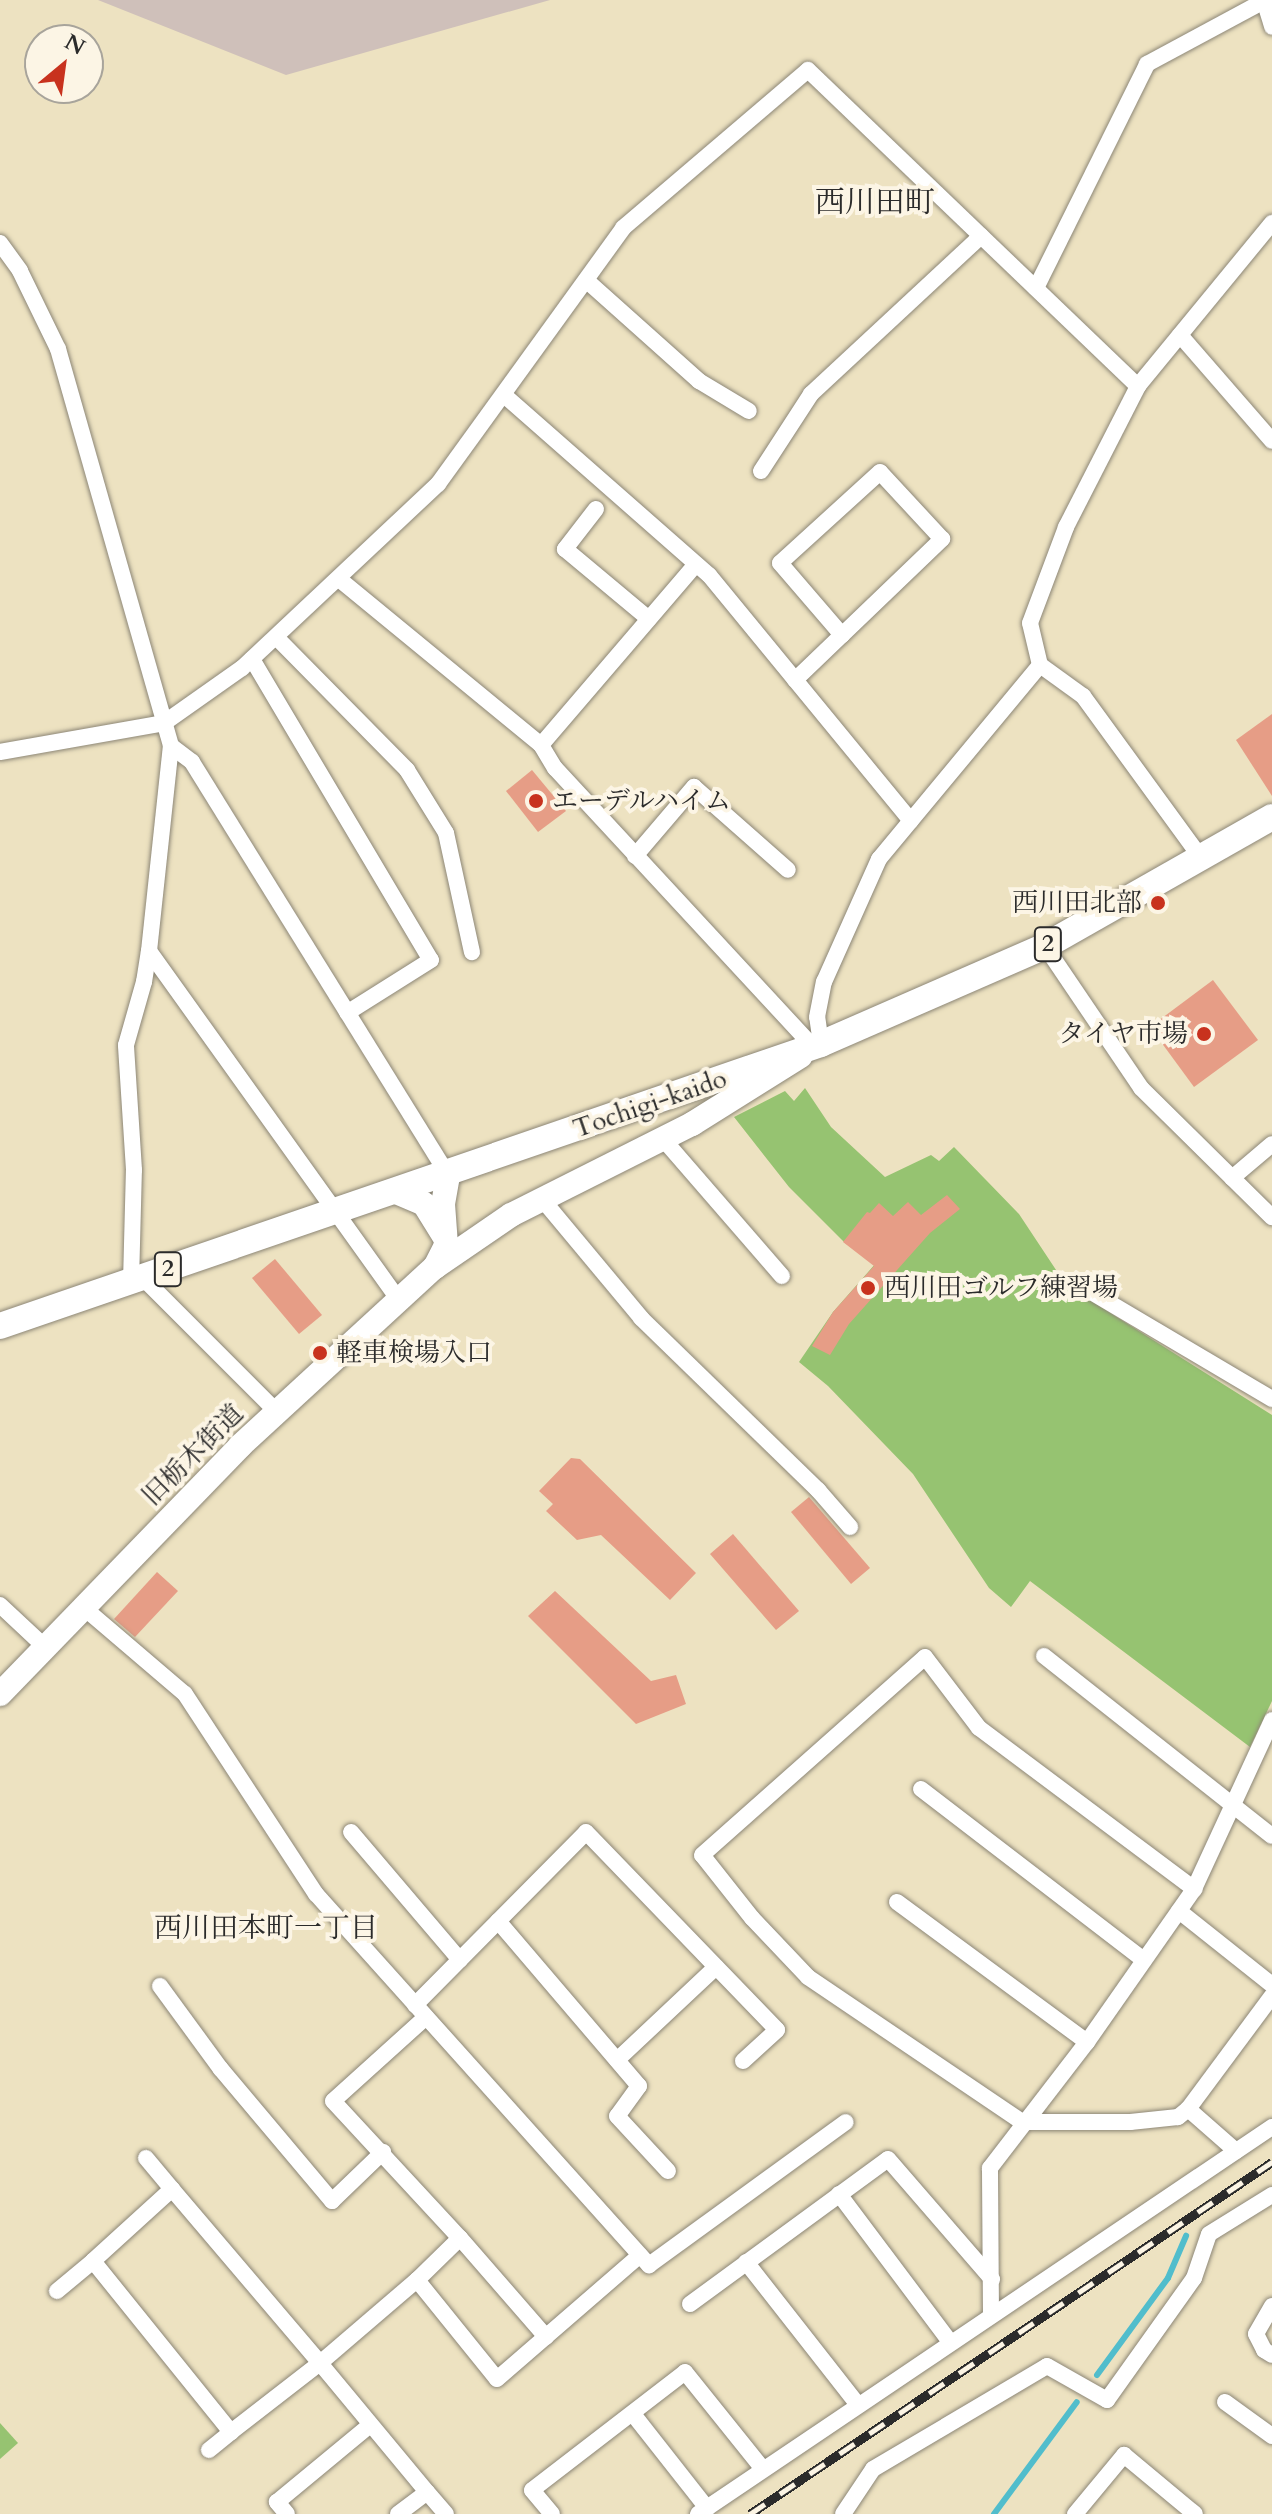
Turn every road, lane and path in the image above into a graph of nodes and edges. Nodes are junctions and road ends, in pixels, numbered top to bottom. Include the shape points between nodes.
1 (1264, 1) edge
2 (1272, 27) edge
3 (1272, 223) edge
4 (981, 236) junction
5 (0, 243) edge
6 (586, 280) junction
7 (1036, 288) junction
8 (1180, 335) junction
9 (1138, 386) junction
10 (504, 395) junction
11 (749, 411) dead end
12 (1272, 441) edge
13 (761, 471) dead end
14 (596, 509) dead end
15 (696, 564) junction
16 (339, 579) junction
17 (649, 619) junction
18 (842, 635) junction
19 (276, 637) junction
20 (252, 659) junction
21 (1040, 665) junction
22 (795, 680) junction
23 (164, 723) junction
24 (541, 745) junction
25 (171, 746) junction
26 (0, 752) edge
27 (1272, 817) edge
28 (911, 821) junction
29 (635, 856) junction
30 (1202, 859) junction
31 (788, 870) dead end
32 (1045, 946) junction
33 (149, 951) junction
34 (472, 952) dead end
35 (347, 1013) junction
36 (817, 1046) junction
37 (664, 1140) junction
38 (1272, 1144) edge
39 (448, 1175) junction
40 (1232, 1178) junction
41 (396, 1192) junction
42 (542, 1199) junction
43 (336, 1210) junction
44 (1272, 1217) edge
45 (440, 1256) junction
46 (782, 1276) dead end
47 (137, 1280) junction
48 (1081, 1286) dead end
49 (399, 1300) junction
50 (0, 1326) edge
51 (1272, 1399) edge
52 (277, 1412) junction
53 (850, 1527) dead end
54 (0, 1605) edge
55 (83, 1607) junction
56 (45, 1647) junction
57 (1044, 1656) dead end
58 (0, 1694) edge
59 (1272, 1720) edge
60 (921, 1789) dead end
61 (1232, 1804) junction
62 (351, 1832) dead end
63 (1272, 1836) edge
64 (1194, 1889) junction
65 (897, 1902) dead end
66 (1179, 1911) junction
67 (498, 1921) junction
68 (460, 1960) junction
69 (1144, 1960) junction
70 (716, 1967) junction
71 (1272, 1985) edge
72 (160, 1986) dead end
73 (1272, 1996) edge
74 (421, 2011) junction
75 (1087, 2042) junction
76 (617, 2060) junction
77 (743, 2061) dead end
78 (1188, 2109) junction
79 (846, 2122) dead end
80 (1022, 2122) junction
81 (1272, 2127) edge
82 (1236, 2151) junction
83 (383, 2152) junction
84 (146, 2158) dead end
85 (668, 2171) dead end
86 (172, 2189) junction
87 (839, 2194) junction
88 (1272, 2195) edge
89 (460, 2238) junction
90 (640, 2255) junction
91 (93, 2261) junction
92 (746, 2262) junction
93 (992, 2279) junction
94 (417, 2280) junction
95 (57, 2291) dead end
96 (690, 2304) dead end
97 (1272, 2306) edge
98 (991, 2315) junction
99 (546, 2337) junction
100 (951, 2343) junction
101 (1272, 2355) edge
102 (320, 2363) junction
103 (1225, 2402) dead end
104 (858, 2405) junction
105 (633, 2414) junction
106 (370, 2425) junction
107 (231, 2432) junction
108 (1272, 2436) edge
109 (209, 2450) dead end
110 (763, 2469) junction
111 (427, 2492) junction
112 (702, 2511) edge
113 (287, 2514) edge
114 (398, 2514) edge
115 (446, 2514) edge
116 (552, 2514) edge
117 (843, 2514) edge
118 (1075, 2514) edge
119 (1195, 2514) edge

1 - 2 street
1 - 7 street via 1147,64
3 - 8 street
4 - 6 street via 808,70 623,228
4 - 7 street
4 - 13 street via 811,394
5 - 23 street via 20,271 58,349
6 - 10 street
6 - 11 street via 699,381
7 - 9 street
8 - 9 street
8 - 12 street
9 - 21 street via 1066,527 1030,623
10 - 15 street
10 - 16 street via 438,484
14 - 17 street via 565,549
15 - 17 street
15 - 22 street
16 - 19 street
16 - 24 street
17 - 24 street
18 - 18 street via 942,539 880,472 780,563
18 - 22 street
19 - 20 street
19 - 34 street via 407,770 446,833
20 - 23 street
20 - 35 street via 431,960
21 - 28 street
21 - 30 street via 1083,696
22 - 28 street
23 - 25 street
23 - 26 street
24 - 29 street via 555,768
25 - 33 street
25 - 35 street via 192,762
27 - 30 main road, Tochigi-kaido / 2
28 - 36 street via 879,859 824,982
29 - 31 street via 694,787
29 - 36 street
30 - 32 main road, Tochigi-kaido / 2
32 - 36 main road, Tochigi-kaido / 2
32 - 40 street via 1141,1088
33 - 43 street
33 - 47 street via 126,1045
35 - 39 street
36 - 37 main road, 旧栃木街道
36 - 39 main road, Tochigi-kaido / 2
37 - 42 main road, 旧栃木街道
37 - 45 main road via 649,1136 509,1205
37 - 46 street
38 - 40 street
39 - 41 main road, Tochigi-kaido / 2
39 - 45 main road
40 - 44 street
41 - 43 main road, Tochigi-kaido / 2
41 - 45 main road via 424,1204 440,1226
42 - 45 main road, 旧栃木街道
42 - 53 street via 641,1318
43 - 47 main road, Tochigi-kaido / 2
43 - 49 street
45 - 49 main road, 旧栃木街道
47 - 50 main road, Tochigi-kaido / 2
47 - 52 street
48 - 51 street
49 - 52 main road, 旧栃木街道
52 - 55 main road, 旧栃木街道
54 - 56 street
55 - 56 main road, 旧栃木街道
55 - 74 street via 185,1694 316,1894
56 - 58 main road, 旧栃木街道
57 - 61 street
59 - 61 street
60 - 69 street
61 - 63 street
61 - 64 street
62 - 68 street
64 - 66 street
64 - 80 street via 979,1728 925,1657 702,1855 808,1977
65 - 75 street
66 - 69 street
66 - 71 street
67 - 68 street
67 - 70 street via 586,1832
67 - 76 street
68 - 74 street
69 - 75 street
70 - 76 street
70 - 77 street via 777,2030
72 - 83 street via 220,2068 332,2201
73 - 78 street
74 - 83 street via 333,2101
74 - 90 street
75 - 80 street
76 - 85 street via 639,2086 617,2116
78 - 80 street via 1178,2117 1130,2122
78 - 82 street
79 - 90 street via 649,2265
80 - 93 street via 990,2168
81 - 82 street
82 - 98 street
83 - 89 street
84 - 86 street
86 - 91 street
86 - 102 street
87 - 92 street
87 - 93 street via 888,2159
87 - 100 street
88 - 117 street via 1209,2234 1194,2278 1107,2400 1047,2366 873,2469
89 - 94 street
89 - 99 street
90 - 99 street
91 - 95 street
91 - 107 street
92 - 96 street
92 - 104 street
93 - 98 street
94 - 99 street via 497,2379
94 - 102 street
97 - 101 street via 1256,2334
98 - 100 street
100 - 104 street
102 - 106 street
102 - 107 street
103 - 108 street
104 - 110 street
105 - 110 street via 685,2372
105 - 112 street
105 - 116 street via 532,2490
106 - 111 street
106 - 113 street via 277,2502
107 - 109 street
110 - 112 street
111 - 114 street
111 - 115 street
118 - 119 street via 1124,2455

